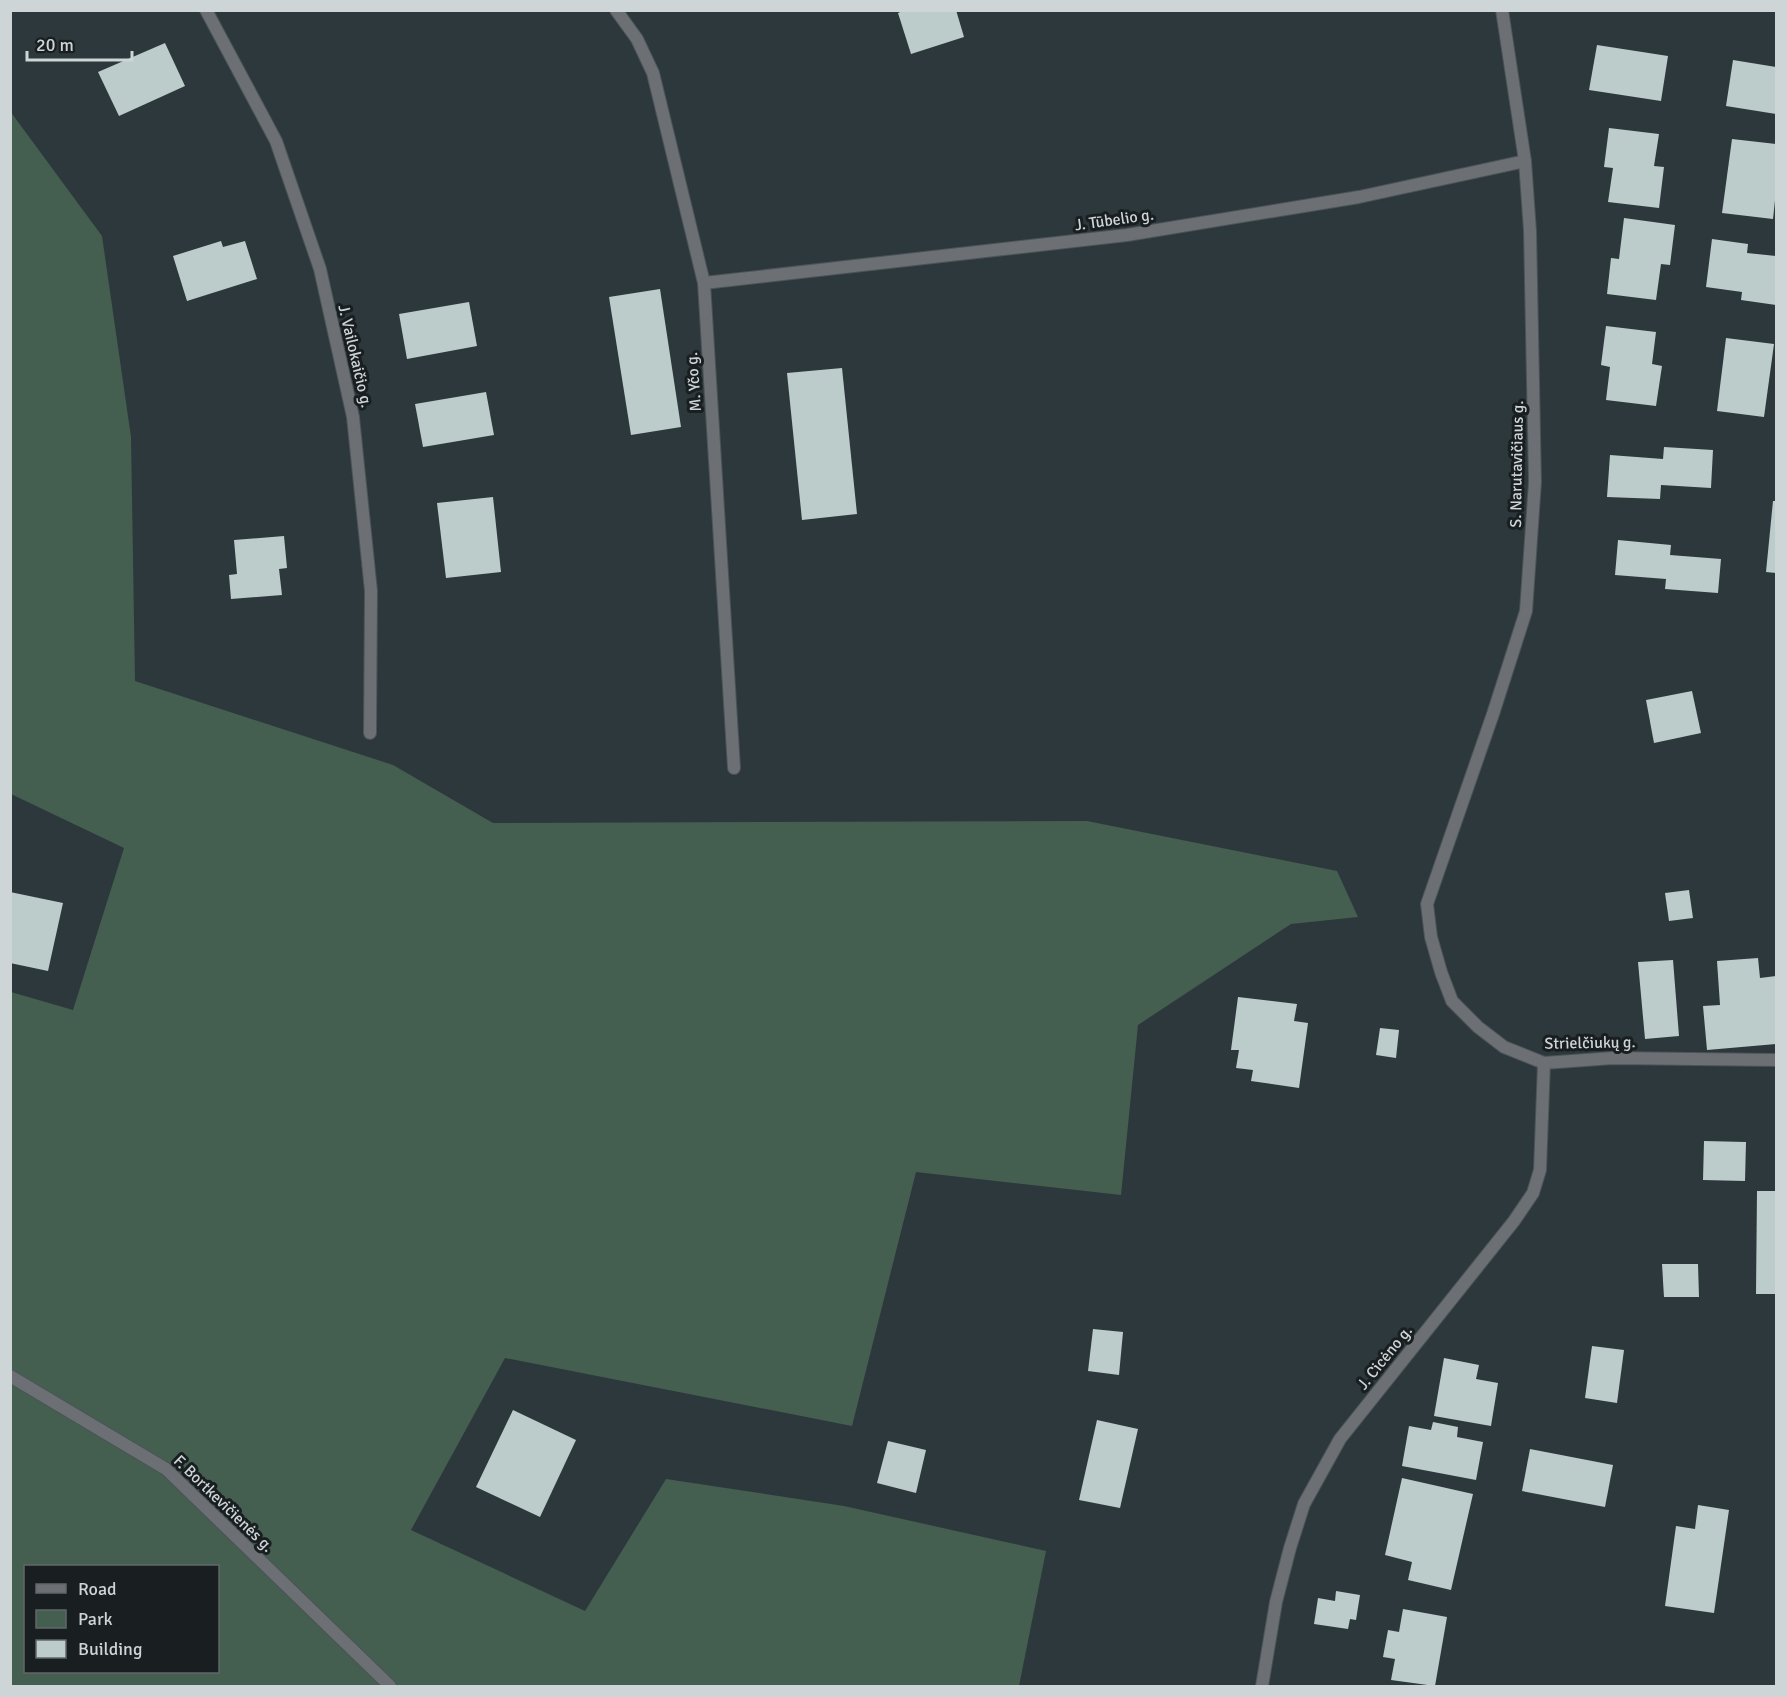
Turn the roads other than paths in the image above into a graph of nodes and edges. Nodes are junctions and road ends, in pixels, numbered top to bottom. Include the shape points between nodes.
1 (206, 10) edge
2 (616, 10) edge
3 (1502, 10) edge
4 (1525, 161) junction
5 (704, 283) junction
6 (370, 733) dead end
7 (734, 768) dead end
8 (1427, 904) joint
9 (1776, 1060) edge
10 (1544, 1063) junction
11 (10, 1376) edge
12 (390, 1686) edge
13 (1262, 1686) edge

1 - 6 street, J. Vailokaičio g. via 276,141 320,269 353,417 371,591
2 - 5 street, M. Yčo g. via 637,39 653,73
3 - 4 street, S. Narutavičiaus g.
4 - 5 street, J. Tūbelio g. via 1359,196 1127,235
4 - 8 street, S. Narutavičiaus g. via 1530,231 1534,482 1526,611
5 - 7 street, M. Yčo g.
8 - 10 street, Strielčiukų g. via 1440,972 1452,1001 1504,1047
9 - 10 street, Strielčiukų g. via 1613,1058
10 - 13 street, J. Cicėno g. via 1540,1170 1533,1193 1340,1439 1304,1504 1276,1602
11 - 12 street, F. Bortkevičienės g. via 166,1469

